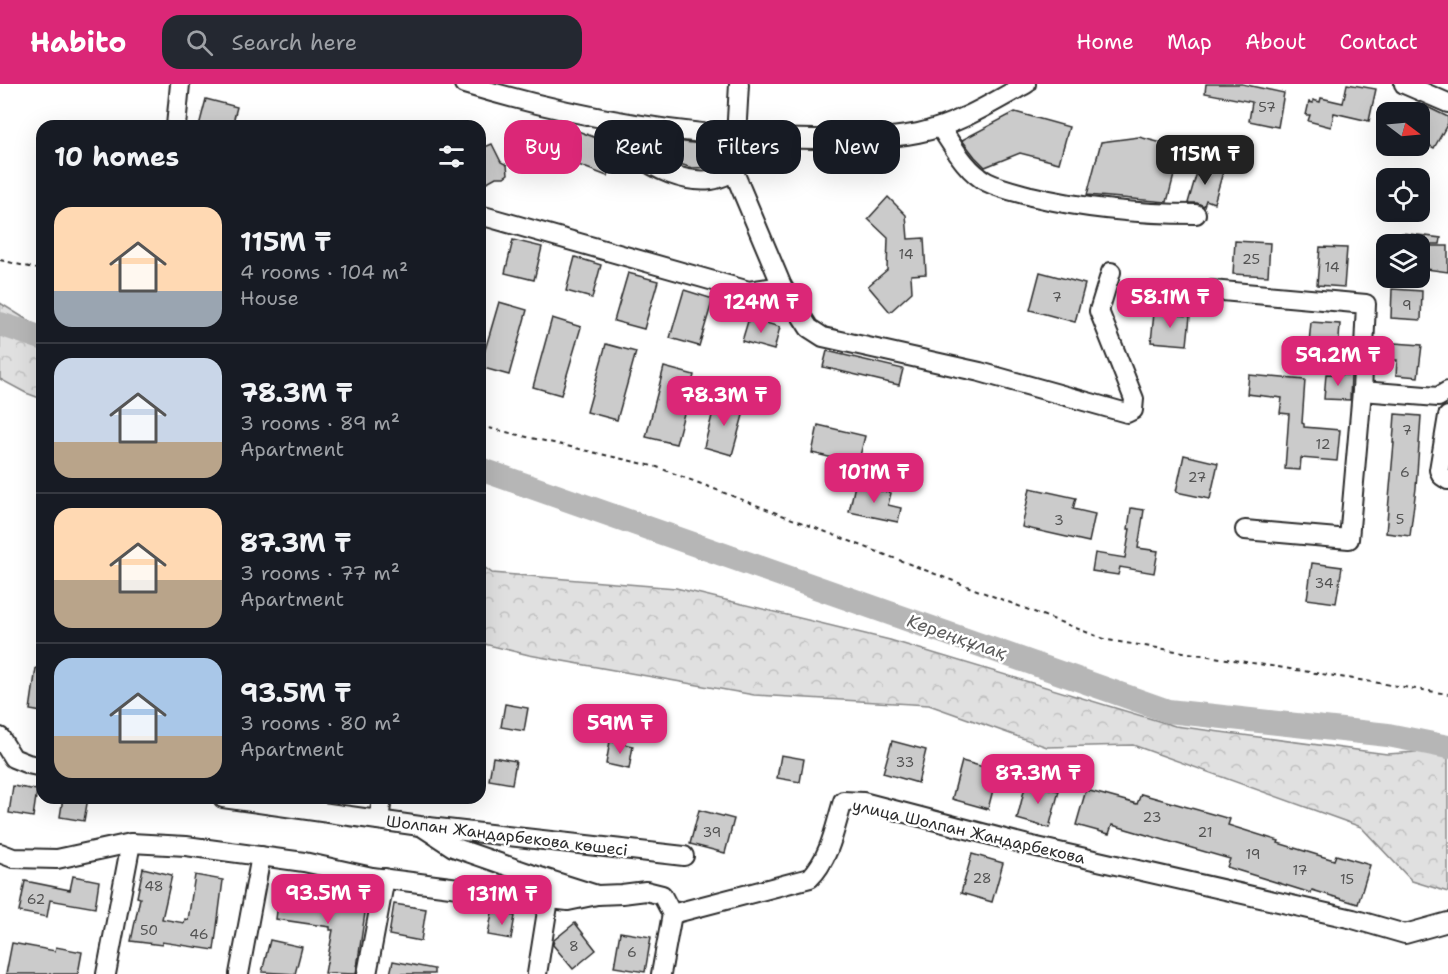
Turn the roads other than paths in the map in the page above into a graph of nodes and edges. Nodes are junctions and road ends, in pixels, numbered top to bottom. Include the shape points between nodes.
1 (180, 84) edge
2 (464, 84) edge
3 (739, 84) edge
4 (1026, 84) edge
5 (1404, 84) edge
6 (1448, 103) edge
7 (177, 120) edge
8 (738, 120) edge
9 (940, 127) junction
10 (696, 132) edge
11 (801, 138) edge
12 (673, 174) edge
13 (729, 174) edge
14 (735, 174) edge
15 (1196, 214) dead end
16 (486, 217) edge
17 (1112, 272) dead end
18 (782, 286) junction
19 (1211, 290) dead end
20 (1362, 391) junction
21 (1448, 391) edge
22 (1448, 416) edge
23 (1448, 480) edge
24 (1245, 530) dead end
25 (0, 737) edge
26 (36, 766) edge
27 (269, 804) edge
28 (381, 804) edge
29 (378, 820) junction
30 (420, 826) junction
31 (130, 843) junction
32 (261, 856) junction
33 (684, 856) dead end
34 (1, 857) edge
35 (385, 878) junction
36 (597, 894) junction
37 (549, 898) junction
38 (672, 914) junction
39 (1448, 922) edge
40 (106, 974) edge
41 (239, 974) edge
42 (367, 974) edge
43 (537, 974) edge
44 (661, 974) edge

1 - 7 street
2 - 10 street via 626,123
3 - 8 street
4 - 9 street
5 - 6 street
9 - 11 street via 864,138
9 - 15 street via 975,173 1007,190 1091,207
12 - 13 street via 713,180
14 - 18 street
16 - 18 street via 749,291
17 - 18 street via 1099,311 1134,399 1133,410 1127,413 980,372 824,337 809,328
19 - 20 street via 1366,304
20 - 21 street via 1438,397
20 - 24 street via 1349,539
22 - 23 street via 1439,470
25 - 26 street via 13,758
27 - 29 street, Шолпан Жандарбекова көшесі
28 - 29 street
29 - 30 street, Шолпан Жандарбекова көшесі
30 - 33 street, Шолпан Жандарбекова көшесі
30 - 36 street via 453,847
31 - 32 street
31 - 34 street via 57,859
31 - 40 street
32 - 35 street
32 - 41 street
35 - 37 street
35 - 42 street
36 - 37 street via 568,901
36 - 38 street via 646,891 662,895
37 - 43 street
38 - 39 street, улица Шолпан Жандарбекова via 810,878 819,870 828,850 843,801 863,802 1405,934
38 - 44 street

